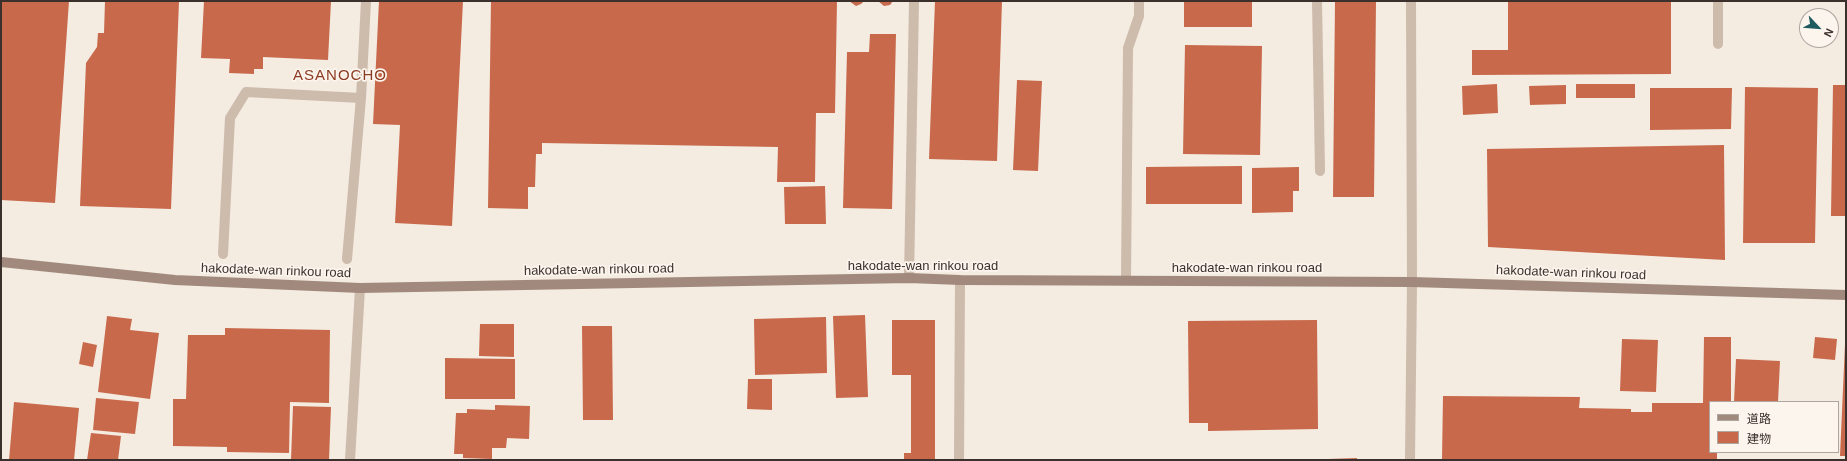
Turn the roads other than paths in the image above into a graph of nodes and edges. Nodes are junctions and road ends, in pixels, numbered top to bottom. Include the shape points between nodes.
1 (366, 1) edge
2 (914, 1) edge
3 (1139, 1) edge
4 (1317, 1) edge
5 (1411, 1) edge
6 (1718, 1) edge
7 (1718, 44) dead end
8 (361, 98) junction
9 (1320, 171) dead end
10 (223, 254) dead end
11 (347, 259) dead end
12 (1, 262) edge
13 (909, 278) junction
14 (960, 280) junction
15 (1126, 280) junction
16 (1412, 282) junction
17 (360, 288) junction
18 (1846, 295) edge
19 (350, 460) edge
20 (959, 460) edge
21 (1410, 460) edge

1 - 8 street
2 - 13 street
3 - 15 street via 1139,16 1128,48
4 - 9 street
5 - 16 street
6 - 7 street
8 - 10 street via 246,92 230,118
8 - 11 street
12 - 17 street, hakodate-wan rinkou road via 175,280
13 - 14 street, hakodate-wan rinkou road
13 - 17 street, hakodate-wan rinkou road
14 - 15 street, hakodate-wan rinkou road
14 - 20 street
15 - 16 street, hakodate-wan rinkou road
16 - 18 street, hakodate-wan rinkou road
16 - 21 street
17 - 19 street

